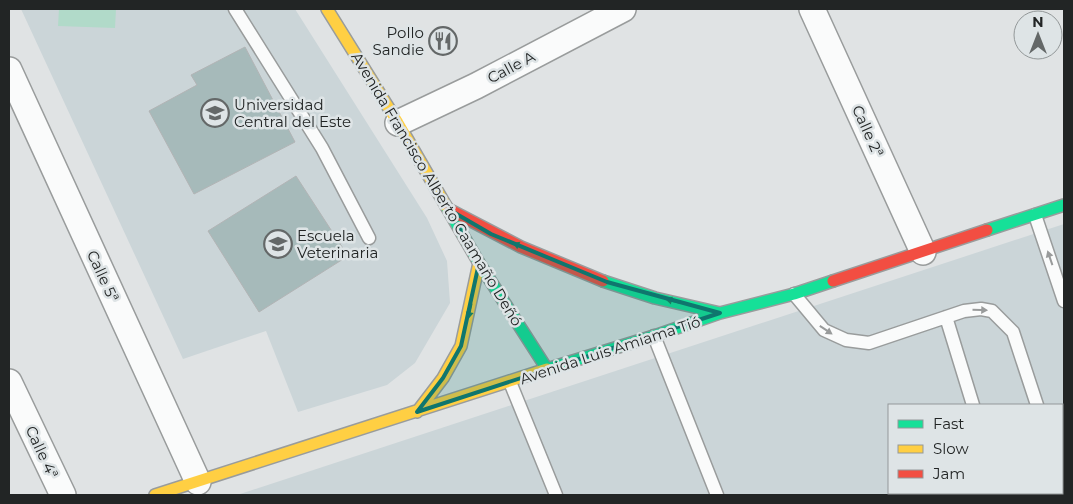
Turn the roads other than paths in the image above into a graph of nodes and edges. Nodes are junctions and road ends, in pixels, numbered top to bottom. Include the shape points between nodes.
1 (235, 9) edge
2 (327, 9) edge
3 (623, 9) edge
4 (812, 9) edge
5 (9, 70) edge
6 (398, 122) junction
7 (1064, 205) edge
8 (448, 209) junction
9 (1035, 215) junction
10 (369, 238) dead end
11 (923, 252) junction
12 (479, 263) junction
13 (794, 294) junction
14 (1064, 301) edge
15 (720, 313) junction
16 (946, 317) junction
17 (654, 336) junction
18 (547, 369) junction
19 (9, 382) edge
20 (510, 382) junction
21 (973, 404) edge
22 (1038, 404) edge
23 (417, 412) junction
24 (198, 482) junction
25 (63, 495) edge
26 (155, 495) edge
27 (556, 495) edge
28 (717, 495) edge

1 - 10 lane via 322,148
2 - 6 main road, Avenida Francisco Alberto Caamaño Deñó
3 - 6 street, Calle A via 476,86
4 - 11 street, Calle 2ª
5 - 24 street, Calle 5ª
6 - 8 main road, Avenida Francisco Alberto Caamaño Deñó
7 - 9 main road, Avenida Luis Amiama Tió
8 - 12 main road, Avenida Francisco Alberto Caamaño Deñó
15 -> 8 main road via 607,282 491,234
9 - 11 main road, Avenida Luis Amiama Tió
14 -> 9 lane
11 - 13 main road, Avenida Luis Amiama Tió
12 - 18 main road, Avenida Francisco Alberto Caamaño Deñó
12 -> 23 main road via 461,346 443,378
13 - 15 main road, Avenida Luis Amiama Tió
13 -> 16 lane via 824,330 846,340 869,343
15 - 17 main road, Avenida Luis Amiama Tió
16 - 21 lane
16 -> 22 lane via 964,311 992,311 1013,332
17 - 18 main road, Avenida Luis Amiama Tió
17 - 28 lane
18 - 20 main road, Avenida Luis Amiama Tió
19 - 25 street, Calle 4ª
20 - 23 main road, Avenida Luis Amiama Tió
20 - 27 lane
23 - 24 main road, Avenida Luis Amiama Tió
24 - 26 main road, Avenida Luis Amiama Tió

